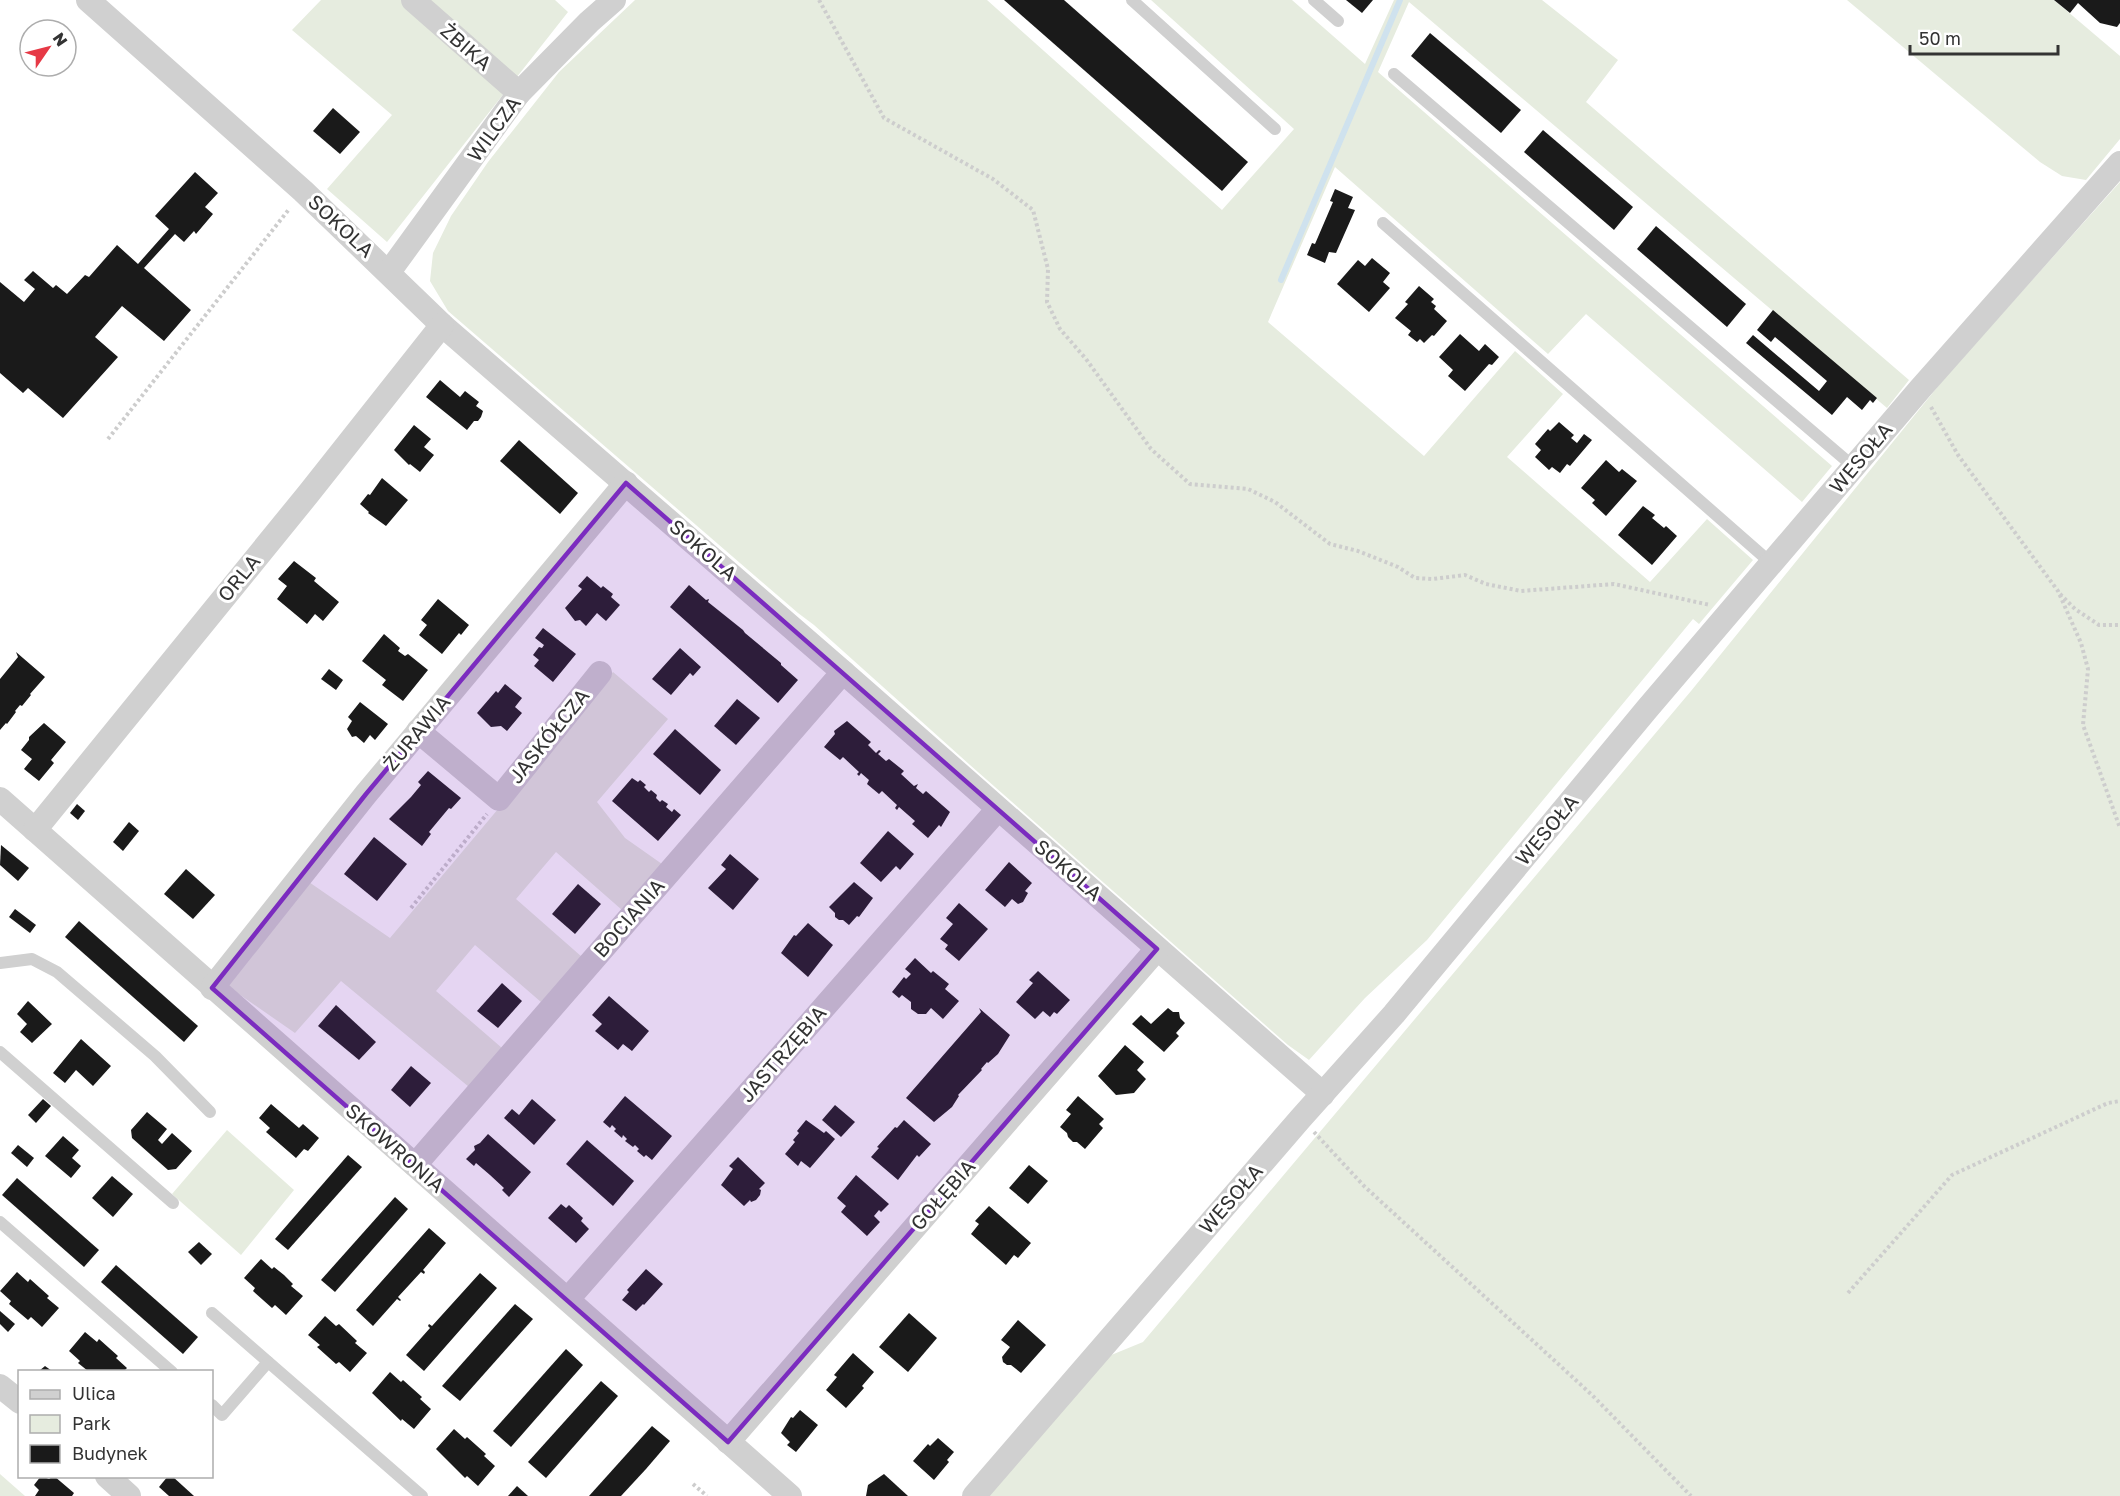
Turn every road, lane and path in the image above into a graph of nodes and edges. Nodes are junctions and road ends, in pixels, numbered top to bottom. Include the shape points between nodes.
1 (88, 0) edge
2 (413, 0) edge
3 (614, 0) edge
4 (819, 0) edge
5 (1131, 0) edge
6 (1314, 0) edge
7 (1338, 21) dead end
8 (1394, 74) dead end
9 (519, 93) junction
10 (1275, 129) dead end
11 (2120, 163) edge
12 (303, 190) junction
13 (1383, 223) dead end
14 (389, 272) junction
15 (442, 325) junction
16 (1920, 388) junction
17 (108, 439) dead end
18 (1854, 467) junction
19 (626, 483) junction
20 (1771, 563) junction
21 (2058, 591) junction
22 (1731, 610) junction
23 (2120, 625) edge
24 (843, 672) junction
25 (600, 673) dead end
26 (418, 731) junction
27 (0, 799) edge
28 (499, 799) junction
29 (998, 809) junction
30 (2120, 828) edge
31 (35, 830) junction
32 (411, 908) dead end
33 (1157, 949) junction
34 (0, 963) edge
35 (212, 988) junction
36 (0, 1052) edge
37 (1323, 1094) junction
38 (2120, 1101) edge
39 (210, 1112) dead end
40 (1301, 1118) junction
41 (416, 1165) junction
42 (173, 1203) dead end
43 (0, 1222) edge
44 (1848, 1293) dead end
45 (568, 1299) junction
46 (212, 1313) dead end
47 (268, 1362) junction
48 (171, 1370) edge
49 (0, 1386) edge
50 (18, 1400) edge
51 (213, 1407) edge
52 (728, 1442) junction
53 (109, 1478) edge
54 (693, 1484) dead end
55 (129, 1496) edge
56 (422, 1496) edge
57 (707, 1496) edge
58 (790, 1496) edge
59 (974, 1496) edge
60 (1691, 1496) edge

1 - 12 street, SOKOLA
2 - 9 street, ŻBIKA
3 - 9 street, WILCZA
4 - 22 path via 884,118 993,178 1033,210 1048,269 1047,302 1060,329 1151,449 1190,484 1248,489 1275,502 1330,544 1368,555 1415,578 1465,575 1521,591 1614,584
5 - 10 lane
6 - 7 lane
8 - 18 lane
9 - 14 street, WILCZA
11 - 16 street, WESOŁA
12 - 14 street, SOKOLA
12 - 17 path
13 - 20 lane
14 - 15 street, SOKOLA
15 - 19 street, SOKOLA
15 - 31 street, ORLA
16 - 18 street, WESOŁA
16 - 21 path via 1958,455
18 - 20 street, WESOŁA
19 - 24 street, SOKOLA
19 - 26 street, ŻURAWIA
20 - 22 street, WESOŁA
21 - 23 path via 2075,609 2099,625
21 - 30 path via 2088,669 2083,725
22 - 37 street, WESOŁA
24 - 29 street, SOKOLA
24 - 41 street, BOCIANIA
25 - 28 street, JASKÓŁCZA
26 - 28 street, JASKÓŁCZA
26 - 35 street, ŻURAWIA
27 - 31 street, SKOWRONIA
28 - 32 path, JASKÓŁCZA
29 - 33 street, SOKOLA
29 - 45 street, JASTRZĘBIA
31 - 35 street, SKOWRONIA
33 - 37 street, SOKOLA
33 - 52 street, GOŁĘBIA
34 - 39 lane via 32,959 57,972 155,1056
35 - 41 street, SKOWRONIA
36 - 42 lane
37 - 40 street, WESOŁA
38 - 44 path via 2108,1103 1952,1175
40 - 59 street, WESOŁA
40 - 60 path via 1364,1186 1592,1395
41 - 45 street, SKOWRONIA
43 - 48 lane
45 - 52 street, SKOWRONIA
46 - 47 lane
47 - 51 lane via 222,1415
47 - 56 lane
49 - 50 street
52 - 58 street, SKOWRONIA
53 - 55 street
54 - 57 path

